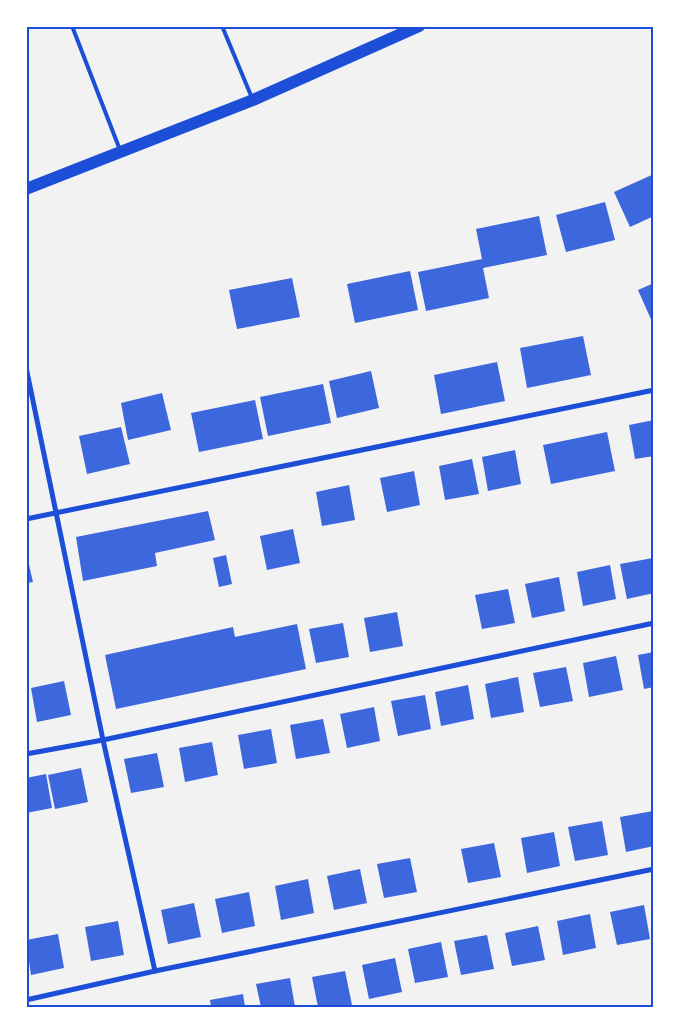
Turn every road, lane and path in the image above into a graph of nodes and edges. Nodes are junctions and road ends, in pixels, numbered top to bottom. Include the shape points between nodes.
1 (72, 26) edge
2 (222, 26) edge
3 (419, 26) edge
4 (253, 100) junction
5 (121, 153) junction
6 (26, 189) edge
7 (26, 367) edge
8 (654, 390) edge
9 (56, 513) junction
10 (26, 519) edge
11 (654, 623) edge
12 (103, 740) junction
13 (26, 754) edge
14 (654, 869) edge
15 (156, 971) junction
16 (26, 1000) edge

1 - 5 lane
2 - 4 lane
3 - 4 main road
4 - 5 main road
5 - 6 main road
7 - 9 street
8 - 9 street
9 - 10 street
9 - 12 street
11 - 12 street
12 - 13 street
12 - 15 street
14 - 15 street
15 - 16 street

